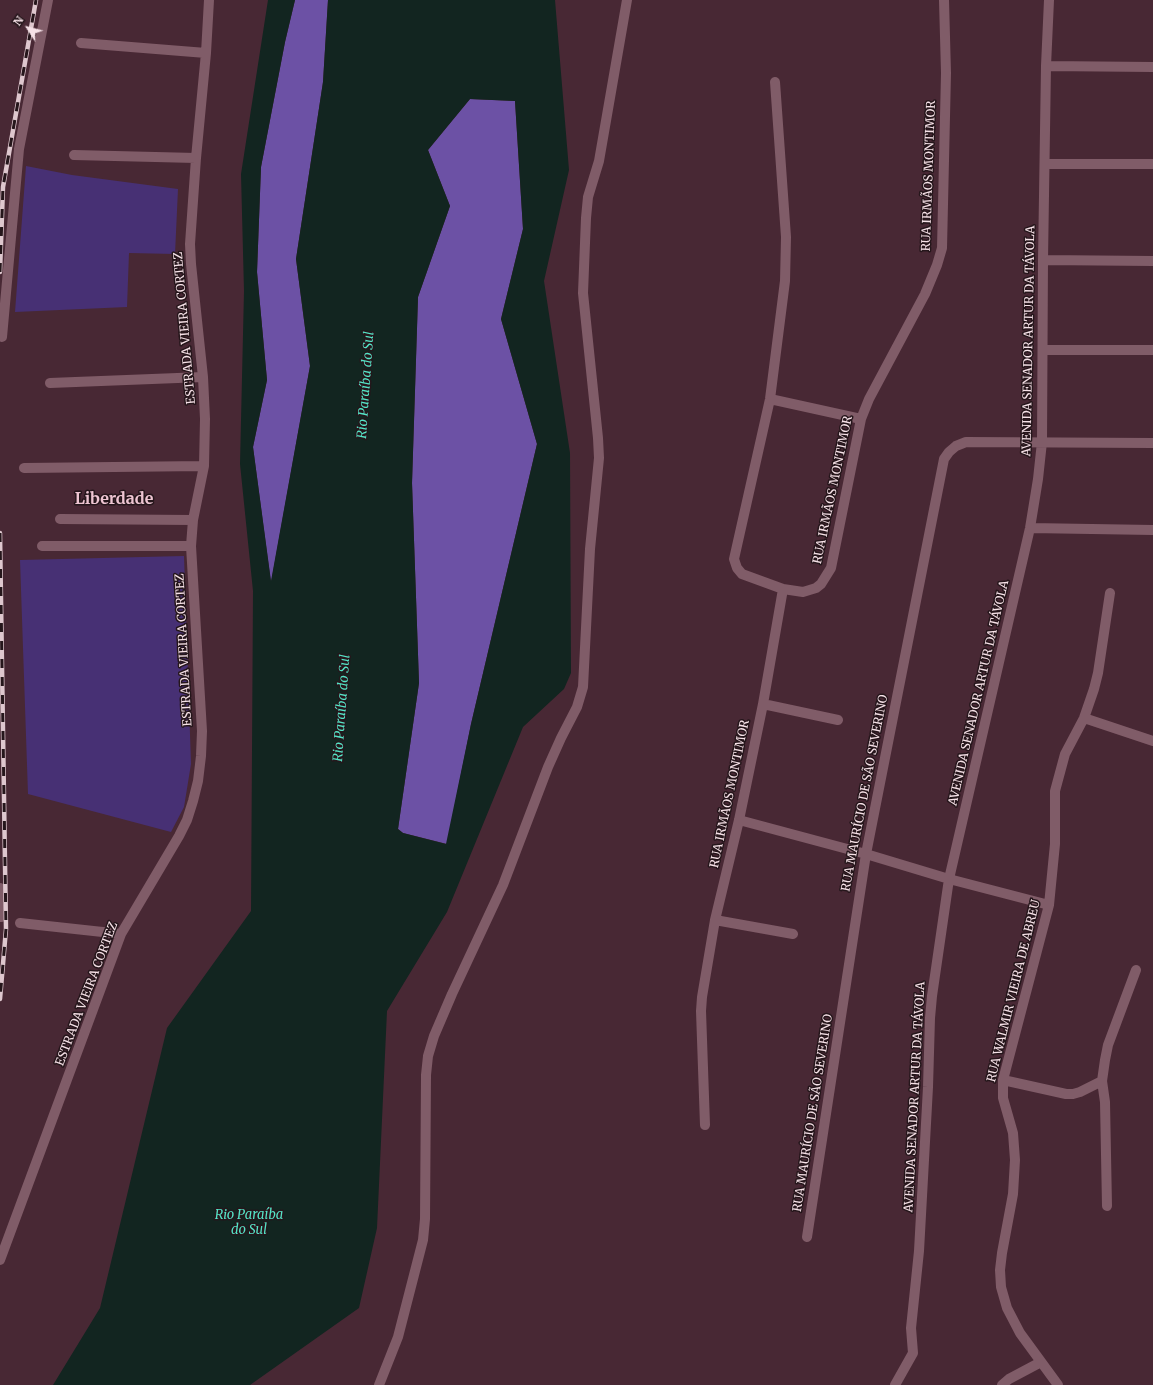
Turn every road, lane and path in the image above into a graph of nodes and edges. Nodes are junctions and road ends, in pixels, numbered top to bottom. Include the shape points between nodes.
1 (48, 0) edge
2 (209, 0) edge
3 (627, 0) edge
4 (944, 0) edge
5 (1049, 0) edge
6 (81, 43) dead end
7 (206, 53) junction
8 (1046, 66) junction
9 (1153, 67) edge
10 (775, 82) dead end
11 (74, 156) dead end
12 (196, 158) junction
13 (1045, 164) junction
14 (1153, 164) edge
15 (1043, 260) junction
16 (1153, 261) edge
17 (2, 337) dead end
18 (1043, 350) junction
19 (1153, 350) edge
20 (203, 377) junction
21 (50, 383) dead end
22 (770, 400) junction
23 (861, 419) junction
24 (1042, 442) junction
25 (1153, 442) edge
26 (204, 466) junction
27 (24, 468) dead end
28 (60, 519) dead end
29 (194, 520) junction
30 (1030, 528) junction
31 (1153, 530) edge
32 (42, 546) dead end
33 (192, 546) junction
34 (783, 589) junction
35 (1110, 593) dead end
36 (763, 704) junction
37 (1084, 718) junction
38 (838, 720) dead end
39 (1153, 741) edge
40 (739, 820) junction
41 (866, 854) junction
42 (949, 879) junction
43 (0, 888) edge
44 (1049, 905) junction
45 (1, 918) edge
46 (715, 920) junction
47 (20, 923) dead end
48 (121, 934) junction
49 (793, 934) dead end
50 (1136, 970) dead end
51 (1003, 1080) junction
52 (1102, 1081) junction
53 (705, 1125) dead end
54 (1106, 1206) dead end
55 (807, 1237) dead end
56 (0, 1260) edge
57 (1041, 1362) junction
58 (379, 1385) edge
59 (895, 1385) edge
60 (1002, 1385) edge
61 (1058, 1385) edge

1 - 17 street via 19,149
2 - 7 street, ESTRADA VIEIRA CORTEZ
3 - 58 street via 586,218 583,293 598,458 590,549 583,687 577,707 548,767 504,885 452,994 428,1056 423,1240 398,1337
4 - 23 street, RUA IRMÃOS MONTIMOR via 946,66 942,248 925,294
5 - 8 street, AVENIDA SENADOR ARTUR DA TÁVOLA
6 - 7 street
7 - 12 street, ESTRADA VIEIRA CORTEZ
8 - 9 street
8 - 13 street, AVENIDA SENADOR ARTUR DA TÁVOLA
10 - 22 street via 786,237 784,281
11 - 12 street
12 - 20 street, ESTRADA VIEIRA CORTEZ via 190,244
13 - 14 street
13 - 15 street, AVENIDA SENADOR ARTUR DA TÁVOLA
15 - 16 street
15 - 18 street, AVENIDA SENADOR ARTUR DA TÁVOLA
18 - 19 street
18 - 24 street, AVENIDA SENADOR ARTUR DA TÁVOLA
20 - 21 street
20 - 26 street, ESTRADA VIEIRA CORTEZ
22 - 23 street
22 - 34 street via 734,559 742,574
23 - 34 street, RUA IRMÃOS MONTIMOR via 831,568 816,588 803,592
24 - 25 street, RUA MAURÍCIO DE SÃO SEVERINO
24 - 30 street, AVENIDA SENADOR ARTUR DA TÁVOLA
24 - 41 street, RUA MAURÍCIO DE SÃO SEVERINO via 966,442 956,446 944,458
26 - 27 street
26 - 29 street, ESTRADA VIEIRA CORTEZ
28 - 29 street
29 - 33 street, ESTRADA VIEIRA CORTEZ
30 - 31 street
30 - 42 street, AVENIDA SENADOR ARTUR DA TÁVOLA
32 - 33 street
33 - 48 street, ESTRADA VIEIRA CORTEZ via 202,731 198,781 184,825
34 - 36 street, RUA IRMÃOS MONTIMOR
35 - 37 street, RUA WALMIR VIEIRA DE ABREU via 1098,673
36 - 38 street
36 - 40 street, RUA IRMÃOS MONTIMOR
37 - 39 street
37 - 44 street, RUA WALMIR VIEIRA DE ABREU via 1065,754 1054,791 1055,844
40 - 41 street
40 - 46 street, RUA IRMÃOS MONTIMOR
41 - 42 street
41 - 55 street, RUA MAURÍCIO DE SÃO SEVERINO
42 - 44 street
42 - 59 street, AVENIDA SENADOR ARTUR DA TÁVOLA via 930,1018 920,1251 911,1328 913,1353
43 - 45 street
44 - 51 street, RUA WALMIR VIEIRA DE ABREU
46 - 49 street
46 - 53 street, RUA IRMÃOS MONTIMOR via 701,1011
47 - 48 street
48 - 56 street, ESTRADA VIEIRA CORTEZ
50 - 52 street via 1108,1045
51 - 52 street via 1066,1094 1080,1092
51 - 57 street, RUA WALMIR VIEIRA DE ABREU via 1003,1098 1013,1133 1015,1160 1013,1194 1000,1270 1001,1287 1014,1322
52 - 54 street via 1105,1102
57 - 60 street
57 - 61 street, RUA WALMIR VIEIRA DE ABREU

